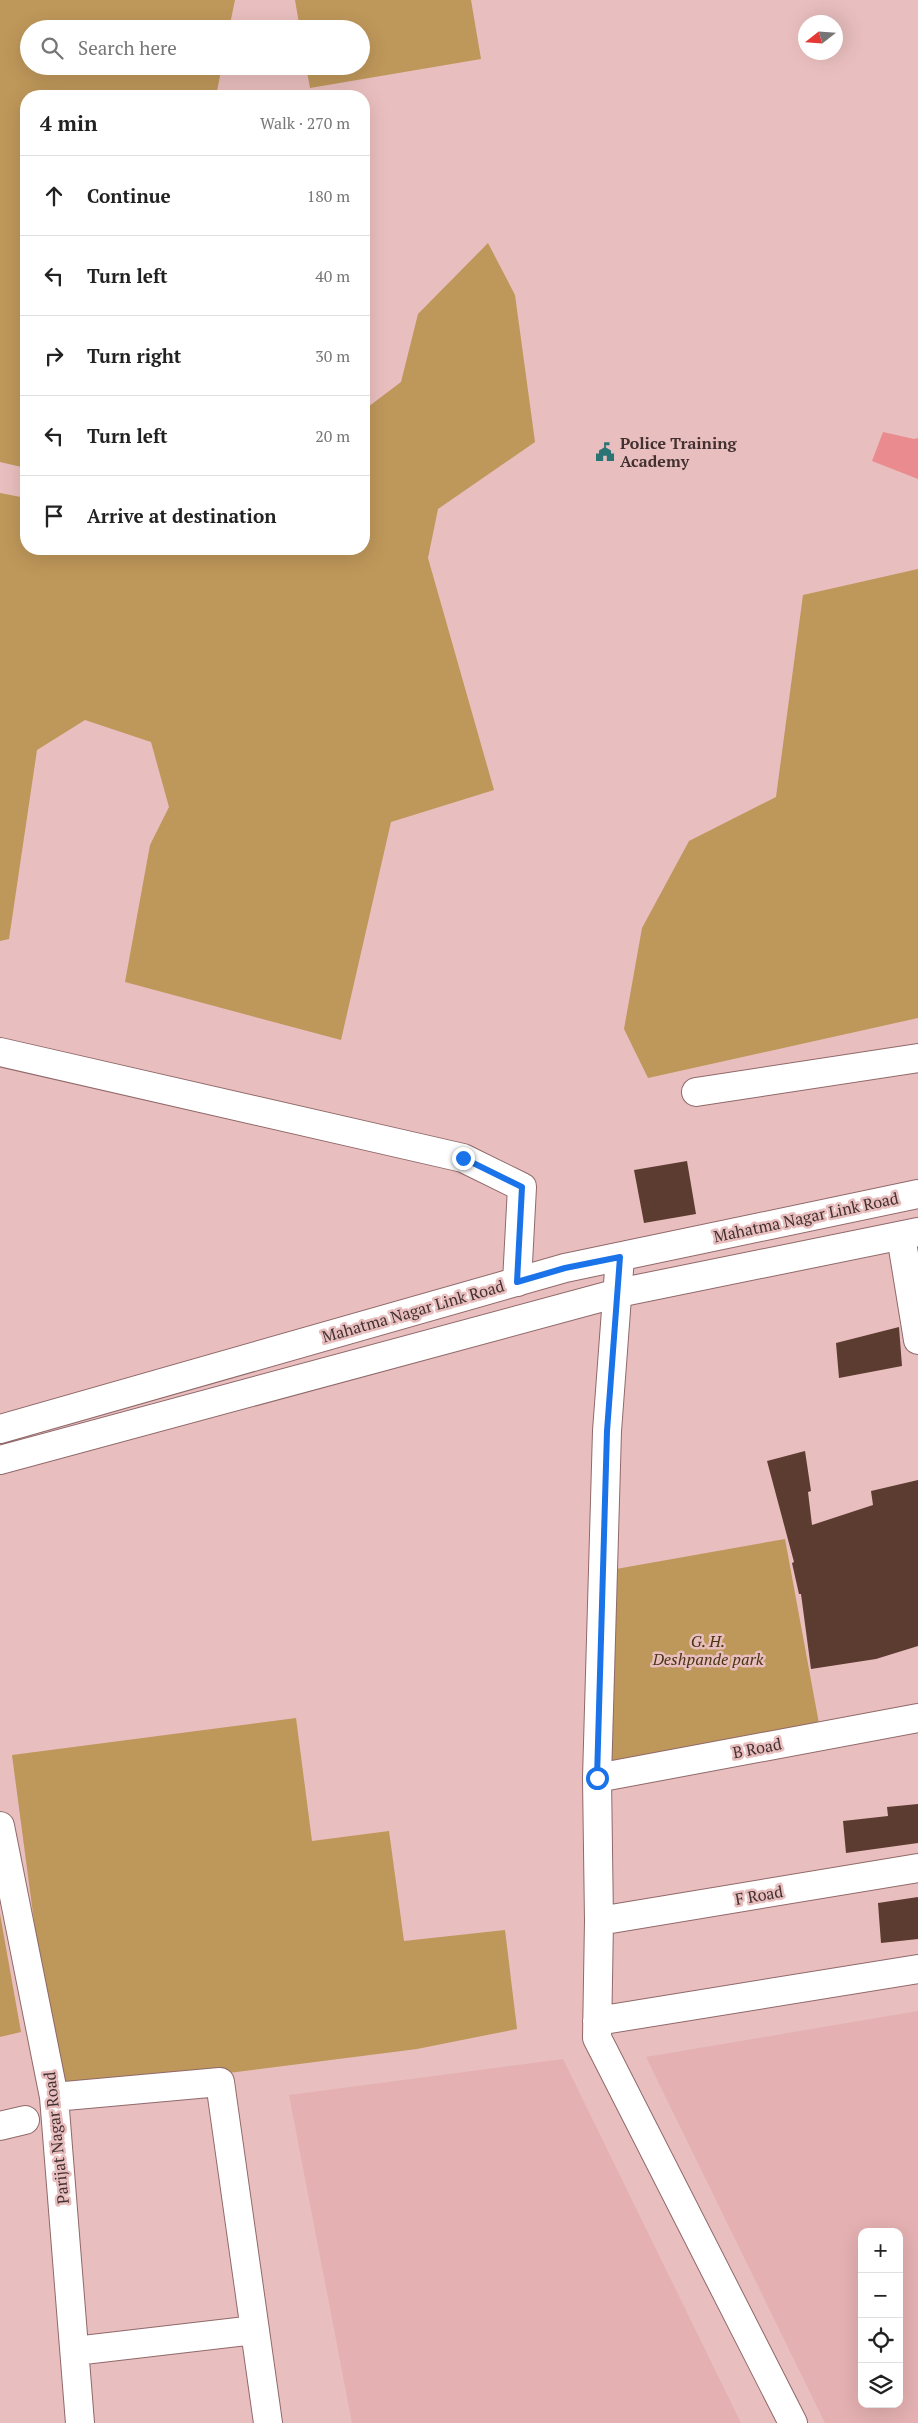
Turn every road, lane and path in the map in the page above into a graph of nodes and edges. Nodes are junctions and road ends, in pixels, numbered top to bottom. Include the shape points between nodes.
1 (0, 1052) edge
2 (918, 1058) edge
3 (696, 1092) dead end
4 (918, 1194) edge
5 (909, 1234) edge
6 (620, 1257) junction
7 (517, 1282) junction
8 (618, 1293) junction
9 (918, 1340) edge
10 (0, 1429) edge
11 (0, 1460) edge
12 (918, 1718) edge
13 (597, 1778) junction
14 (0, 1826) edge
15 (918, 1868) edge
16 (599, 1922) junction
17 (918, 1968) edge
18 (597, 2021) junction
19 (54, 2098) junction
20 (256, 2330) junction
21 (75, 2351) junction
22 (80, 2423) edge
23 (268, 2423) edge
24 (793, 2423) edge

1 - 7 street via 463,1158 522,1187
2 - 3 street
4 - 6 street, Mahatma Nagar Link Road
5 - 8 street
5 - 9 street
6 - 7 street, Mahatma Nagar Link Road
6 - 8 street
7 - 10 street, Mahatma Nagar Link Road
8 - 11 street
8 - 13 street via 607,1431
12 - 13 street, B Road
13 - 16 street
14 - 19 street, Parijat Nagar Road
15 - 16 street, F Road
16 - 18 street
17 - 18 street
18 - 24 street via 597,2038
19 - 20 street via 220,2082
19 - 21 street, Parijat Nagar Road
20 - 21 street
20 - 23 street
21 - 22 street, Parijat Nagar Road

